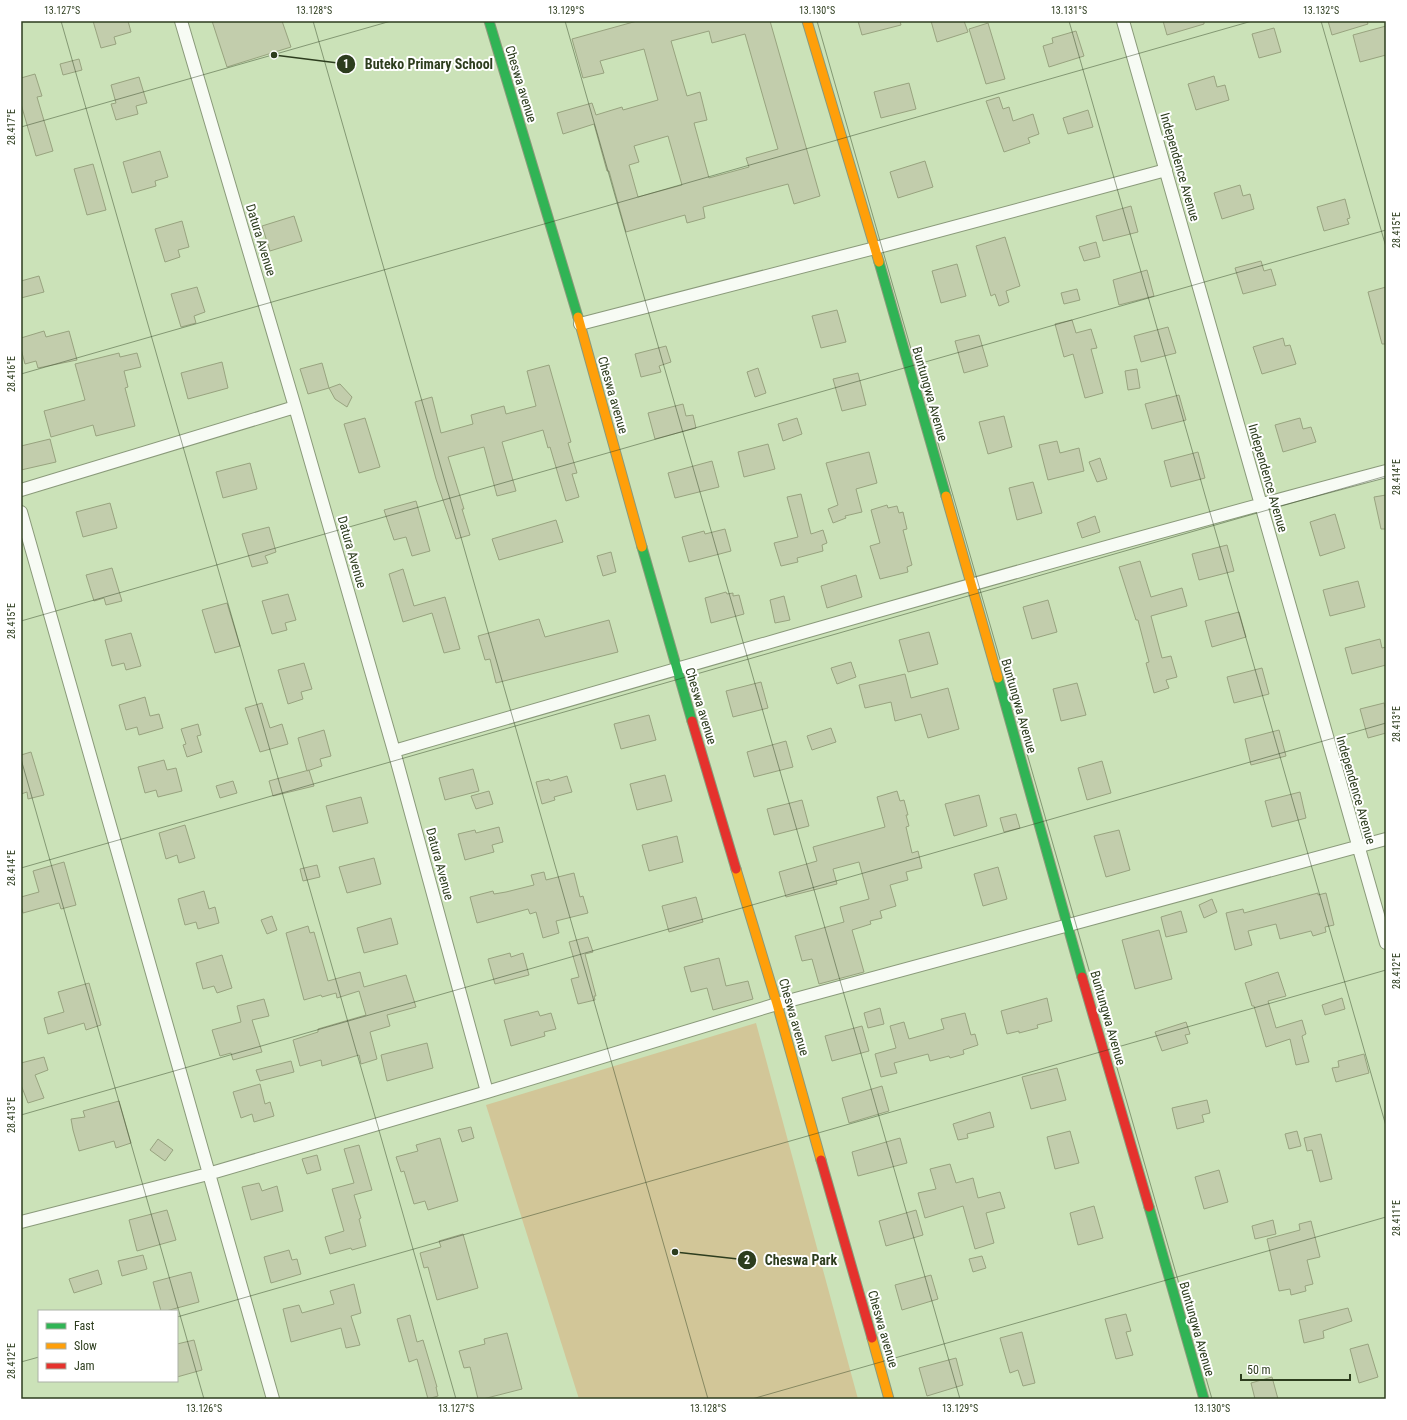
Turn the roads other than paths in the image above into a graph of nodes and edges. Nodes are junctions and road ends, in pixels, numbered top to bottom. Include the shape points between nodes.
1 (181, 21) edge
2 (488, 21) edge
3 (807, 21) edge
4 (1123, 21) edge
5 (1166, 170) junction
6 (875, 248) junction
7 (580, 324) junction
8 (295, 407) junction
9 (1386, 471) edge
10 (21, 490) edge
11 (1261, 504) junction
12 (21, 512) edge
13 (972, 585) junction
14 (676, 669) junction
15 (394, 751) junction
16 (1386, 839) edge
17 (1358, 847) junction
18 (1067, 925) junction
19 (1386, 944) edge
20 (777, 1004) junction
21 (487, 1092) junction
22 (208, 1174) junction
23 (21, 1222) edge
24 (273, 1399) edge
25 (889, 1399) edge
26 (1204, 1399) edge

1 - 8 street, Datura Avenue
2 - 7 street, Cheswa avenue
3 - 6 street, Buntungwa Avenue
4 - 5 street, Independence Avenue
5 - 6 street
5 - 11 street, Independence Avenue
6 - 7 street
6 - 13 street, Buntungwa Avenue
7 - 14 street, Cheswa avenue
8 - 10 street
8 - 15 street, Datura Avenue
9 - 11 street
11 - 13 street
11 - 17 street, Independence Avenue
12 - 22 street
13 - 14 street
13 - 18 street, Buntungwa Avenue
14 - 15 street
14 - 20 street, Cheswa avenue
15 - 21 street, Datura Avenue
16 - 17 street
17 - 18 street
17 - 19 street, Independence Avenue
18 - 20 street
18 - 26 street, Buntungwa Avenue
20 - 21 street
20 - 25 street, Cheswa avenue
21 - 22 street
22 - 23 street
22 - 24 street

